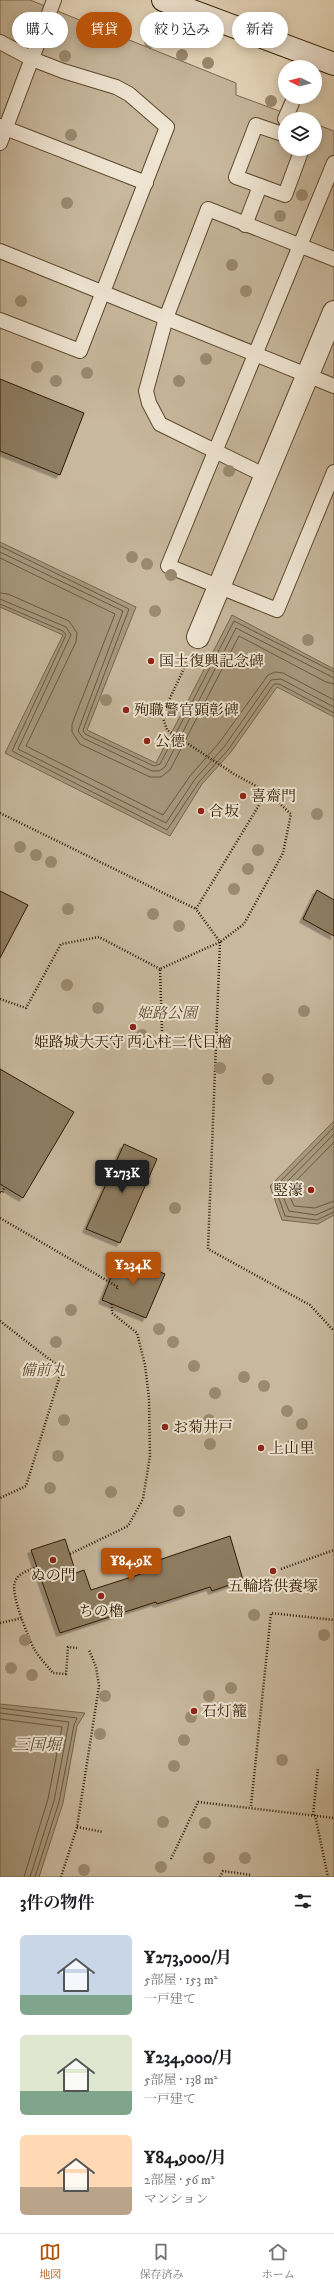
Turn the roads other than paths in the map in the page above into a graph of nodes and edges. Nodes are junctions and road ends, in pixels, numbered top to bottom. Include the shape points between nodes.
1 (54, 0) edge
2 (164, 0) edge
3 (0, 42) edge
4 (32, 59) junction
5 (334, 64) edge
6 (278, 126) edge
7 (3, 127) edge
8 (0, 143) edge
9 (299, 156) edge
10 (334, 163) edge
11 (146, 183) junction
12 (260, 186) junction
13 (245, 224) junction
14 (300, 246) junction
15 (0, 251) edge
16 (334, 259) edge
17 (103, 293) junction
18 (334, 312) edge
19 (166, 318) junction
20 (0, 320) edge
21 (256, 354) junction
22 (308, 376) junction
23 (334, 386) edge
24 (216, 452) junction
25 (334, 472) edge
26 (266, 476) junction
27 (220, 586) junction
28 (198, 637) road end

1 - 4 lane
2 - 5 street
3 - 4 lane
4 - 7 lane
4 - 11 lane via 63,72 116,87 129,94 167,127
6 - 12 lane via 256,124 236,177
7 - 8 lane
7 - 11 lane
9 - 12 lane via 285,195
10 - 14 lane
11 - 17 lane
12 - 13 lane
13 - 14 lane
13 - 19 lane via 208,209
14 - 16 lane
14 - 21 lane
15 - 17 lane
17 - 19 lane
17 - 20 lane via 80,351
18 - 22 street
19 - 21 lane
19 - 24 lane via 146,391 149,402 160,424
21 - 22 lane
21 - 24 lane
22 - 23 lane
22 - 26 street
24 - 26 lane
24 - 27 lane via 168,566
25 - 27 lane via 277,610
26 - 27 street
27 - 28 street

